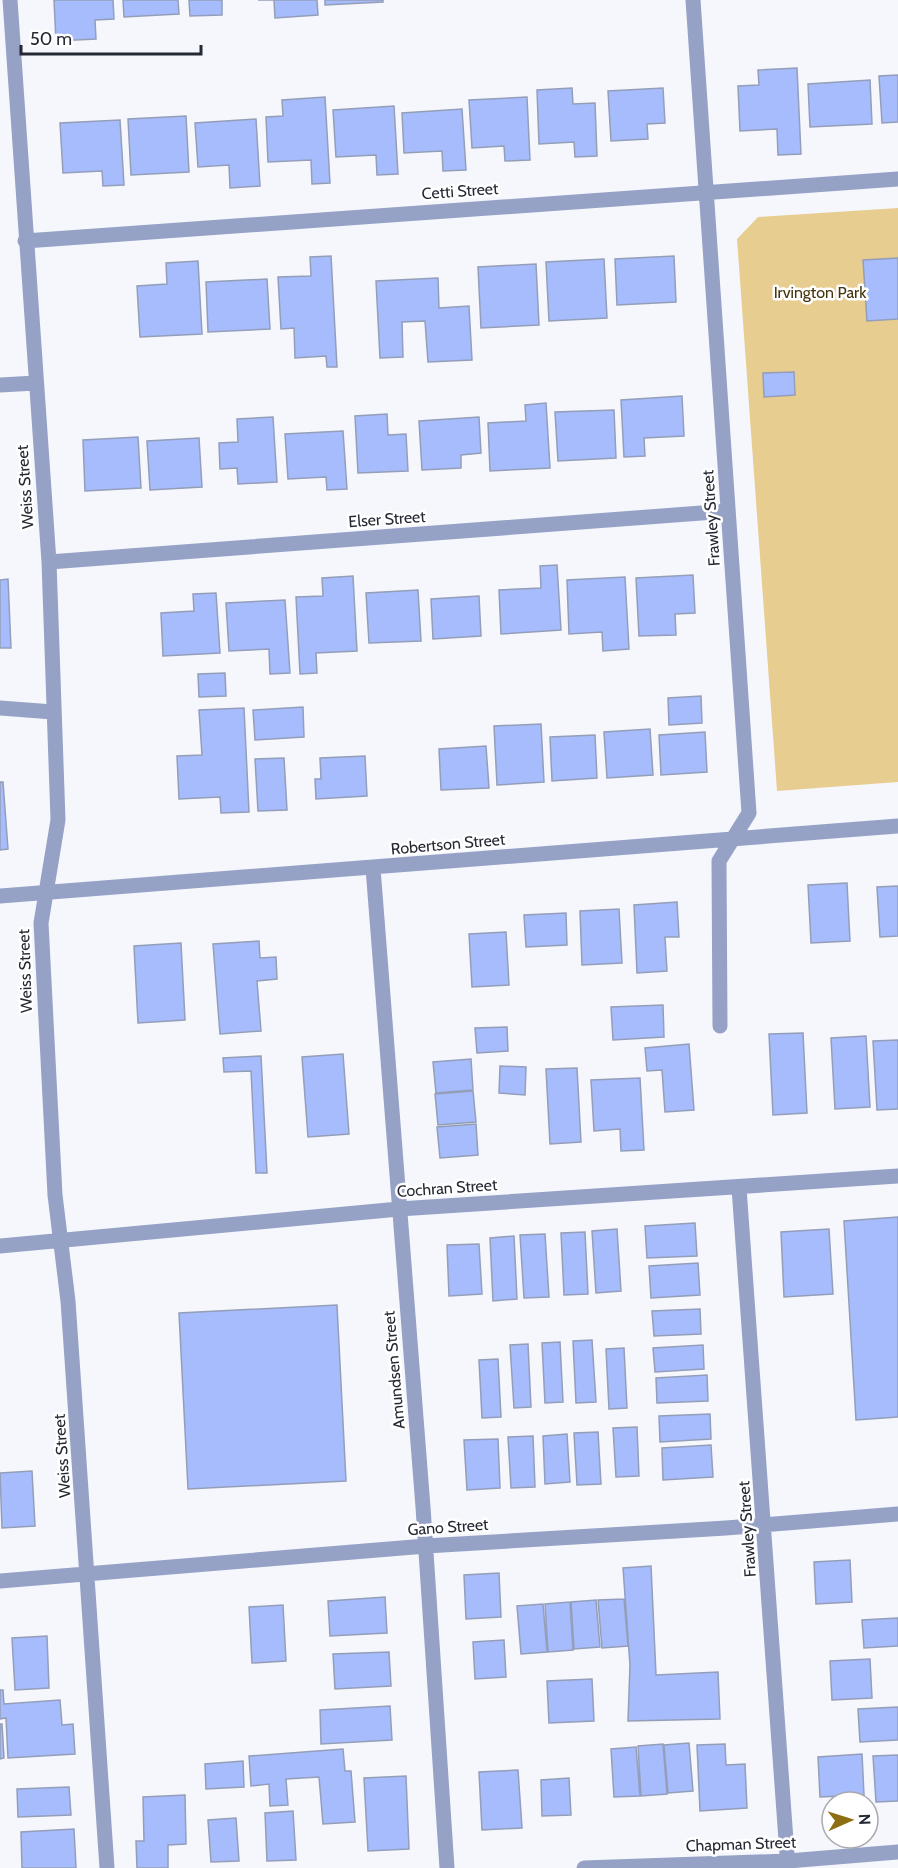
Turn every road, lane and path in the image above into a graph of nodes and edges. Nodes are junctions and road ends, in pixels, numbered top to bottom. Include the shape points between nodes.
1 (10, 0) edge
2 (693, 0) edge
3 (16, 96) junction
4 (0, 97) edge
5 (898, 179) edge
6 (706, 191) junction
7 (25, 241) junction
8 (36, 383) junction
9 (0, 385) edge
10 (728, 511) junction
11 (49, 562) junction
12 (0, 708) edge
13 (53, 712) junction
14 (898, 826) edge
15 (734, 837) junction
16 (373, 868) junction
17 (46, 892) junction
18 (0, 896) edge
19 (720, 1026) dead end
20 (898, 1176) edge
21 (739, 1188) junction
22 (399, 1209) junction
23 (61, 1241) junction
24 (0, 1246) edge
25 (898, 1514) edge
26 (764, 1525) junction
27 (426, 1546) junction
28 (89, 1574) junction
29 (0, 1581) edge
30 (898, 1852) edge
31 (788, 1864) edge
32 (107, 1868) edge
33 (447, 1868) edge
34 (585, 1868) edge

1 - 3 street, Weiss Street
2 - 6 street, Frawley Street
3 - 4 street
3 - 7 street, Weiss Street
5 - 6 street, Cetti Street
6 - 7 street, Cetti Street
6 - 10 street, Frawley Street
7 - 8 street, Weiss Street
8 - 9 street
8 - 11 street, Weiss Street
10 - 11 street, Elser Street
10 - 15 street, Frawley Street via 750,813
11 - 13 street, Weiss Street
12 - 13 street
13 - 17 street, Weiss Street via 58,820
14 - 15 street, Robertson Street
15 - 16 street, Robertson Street
15 - 19 street, Frawley Street via 719,861
16 - 17 street, Robertson Street
16 - 22 street, Amundsen Street
17 - 18 street, Robertson Street
17 - 23 street, Weiss Street via 41,923 54,1195
20 - 21 street, Cochran Street
21 - 22 street, Cochran Street
21 - 26 street, Frawley Street
22 - 23 street, Cochran Street
22 - 27 street, Amundsen Street
23 - 24 street, Cochran Street
23 - 28 street, Weiss Street
25 - 26 street, Gano Street
26 - 27 street, Gano Street
26 - 31 street, Frawley Street
27 - 28 street, Gano Street
27 - 33 street, Amundsen Street
28 - 29 street, Gano Street
28 - 32 street, Weiss Street
30 - 31 street, Chapman Street
31 - 34 street, Chapman Street

